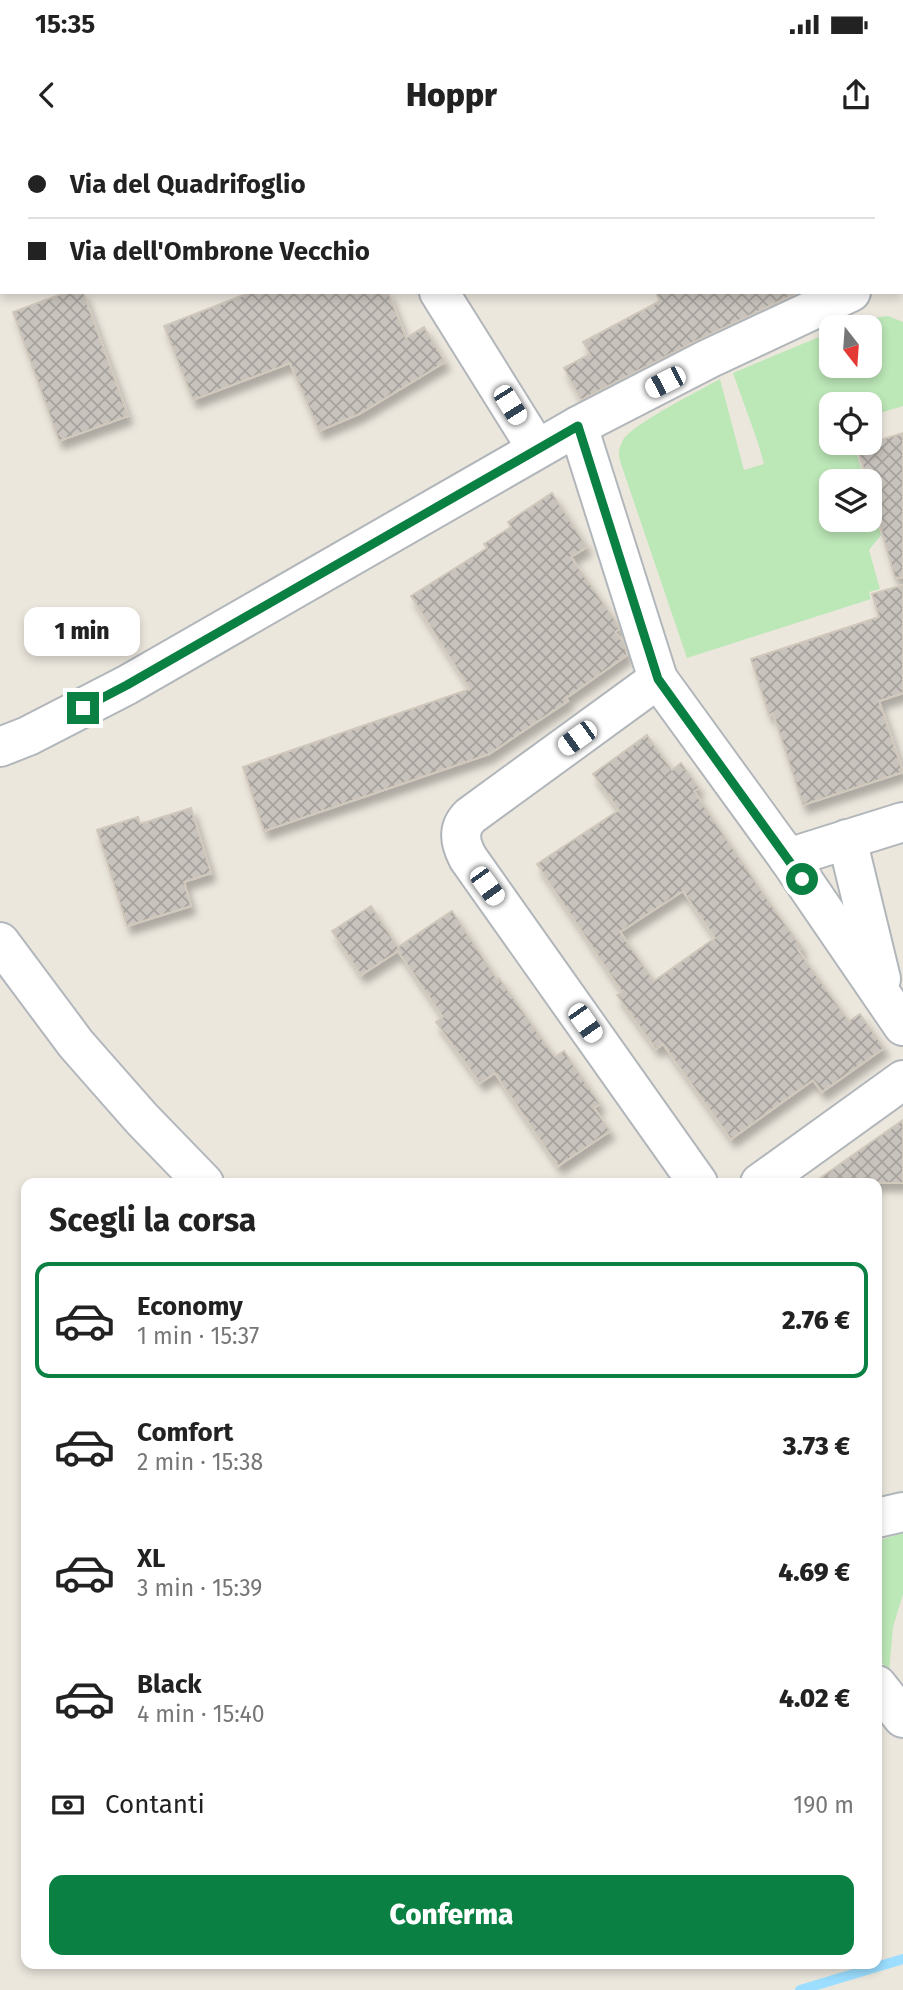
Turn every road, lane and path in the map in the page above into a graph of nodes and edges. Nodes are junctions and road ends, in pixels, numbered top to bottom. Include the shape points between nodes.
1 (440, 294) edge
2 (846, 294) edge
3 (578, 426) junction
4 (537, 449) junction
5 (658, 679) junction
6 (0, 747) edge
7 (903, 822) edge
8 (847, 839) junction
9 (788, 858) junction
10 (0, 942) edge
11 (895, 1014) edge
12 (903, 1080) edge
13 (200, 1178) edge
14 (694, 1178) edge
15 (767, 1178) edge
16 (903, 1511) edge
17 (882, 1517) edge
18 (882, 1691) edge
19 (903, 1718) edge

1 - 4 street
2 - 3 street
3 - 4 street
3 - 5 street
4 - 6 street via 127,685
5 - 9 street
5 - 14 street via 470,816 461,845
7 - 8 street
8 - 9 street
8 - 11 street
9 - 11 street
10 - 13 street via 76,1044
12 - 15 street
16 - 17 street
18 - 19 street

